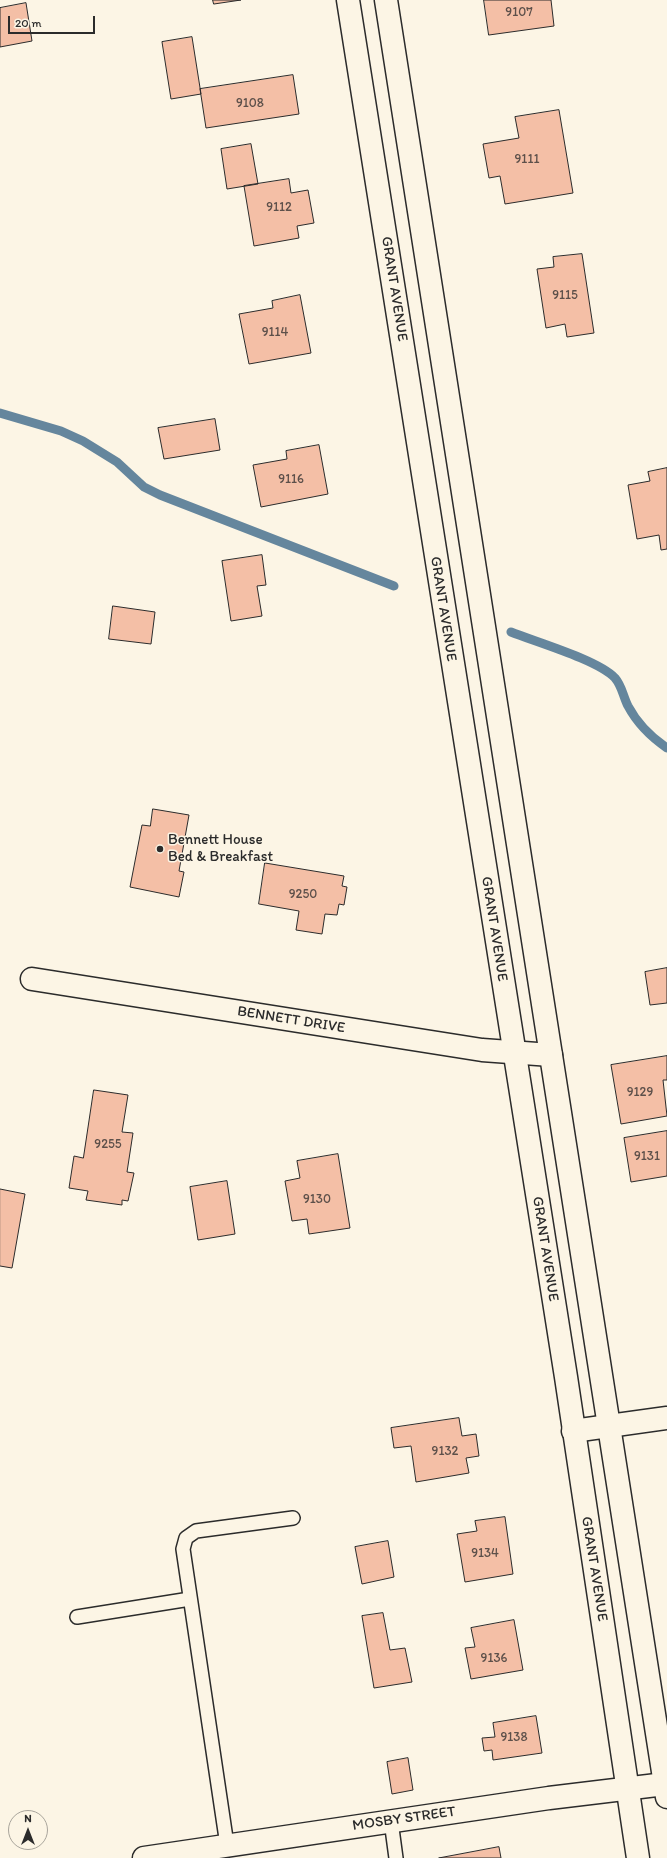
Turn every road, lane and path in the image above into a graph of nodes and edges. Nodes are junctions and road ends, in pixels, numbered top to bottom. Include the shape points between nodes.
1 (348, 0) edge
2 (386, 0) edge
3 (32, 979) dead end
4 (514, 1053) junction
5 (551, 1055) junction
6 (667, 1418) edge
7 (609, 1426) junction
8 (573, 1431) junction
9 (293, 1518) dead end
10 (190, 1599) junction
11 (77, 1617) dead end
12 (628, 1788) junction
13 (666, 1790) edge
14 (391, 1821) junction
15 (227, 1845) junction
16 (144, 1858) edge
17 (396, 1858) edge
18 (638, 1858) edge

1 - 4 main road, GRANT AVENUE
2 - 5 main road
3 - 4 main road, BENNETT DRIVE
4 - 5 main road, BENNETT DRIVE
4 - 8 main road, GRANT AVENUE
5 - 7 main road
6 - 7 main road
7 - 8 main road
7 - 13 main road
8 - 12 main road, GRANT AVENUE
9 - 10 lane via 196,1531 186,1538 183,1549
10 - 11 lane
10 - 15 lane
12 - 13 main road, MOSBY STREET
12 - 14 main road, MOSBY STREET
12 - 18 main road, GRANT AVENUE
14 - 15 main road, MOSBY STREET
14 - 17 lane
15 - 16 main road, MOSBY STREET

